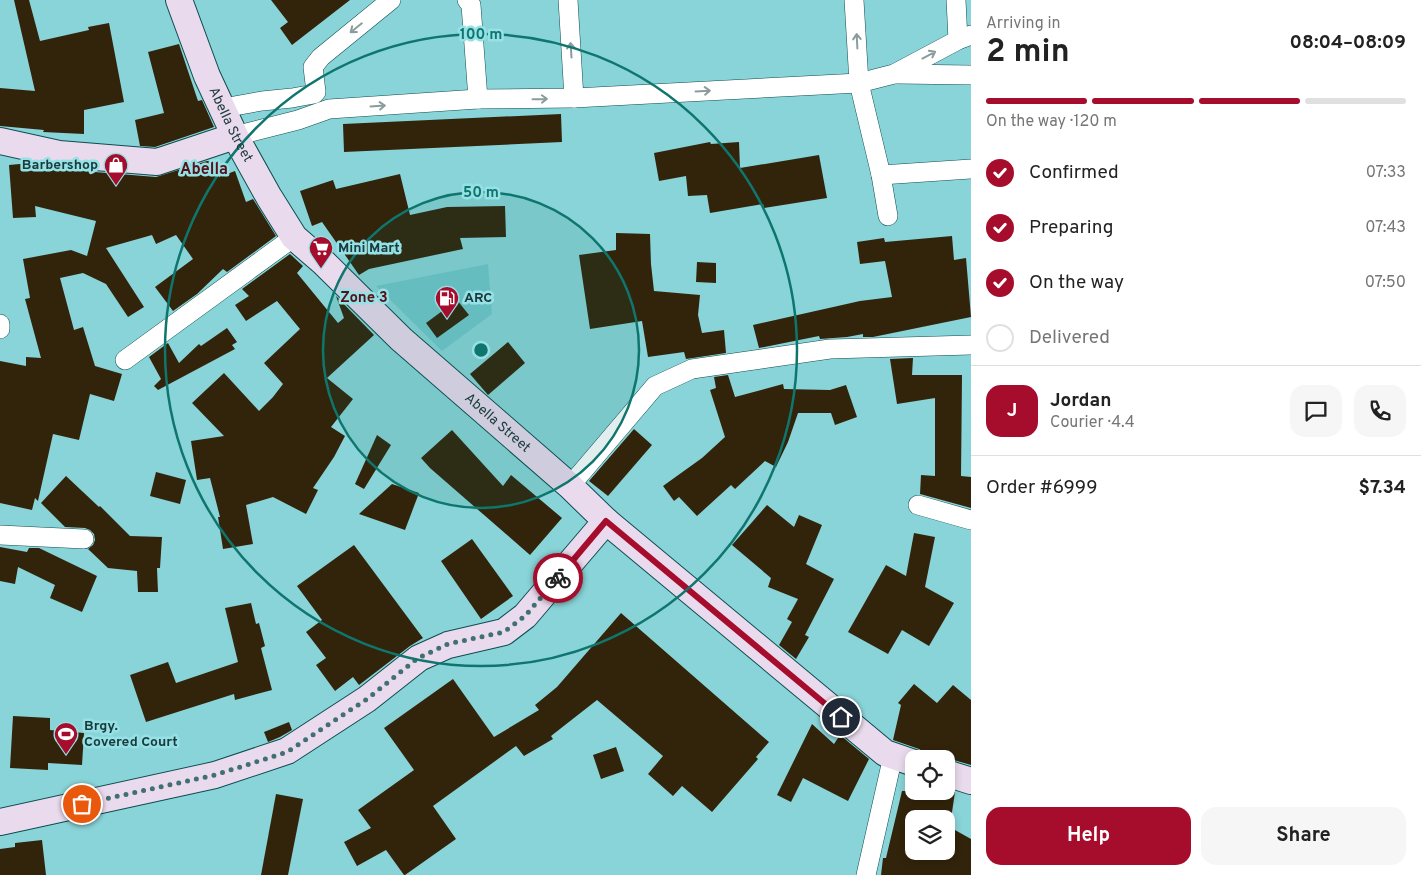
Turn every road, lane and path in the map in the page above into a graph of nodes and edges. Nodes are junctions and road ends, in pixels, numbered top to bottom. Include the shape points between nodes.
1 (179, 0) edge
2 (391, 0) edge
3 (467, 0) edge
4 (568, 0) edge
5 (854, 0) edge
6 (956, 0) edge
7 (964, 37) edge
8 (894, 74) junction
9 (971, 75) edge
10 (859, 83) junction
11 (574, 98) junction
12 (478, 99) junction
13 (262, 101) junction
14 (223, 108) junction
15 (269, 126) junction
16 (235, 136) junction
17 (0, 141) edge
18 (971, 168) edge
19 (881, 174) junction
20 (888, 216) dead end
21 (294, 237) junction
22 (0, 324) edge
23 (0, 328) edge
24 (971, 345) edge
25 (125, 360) dead end
26 (570, 486) junction
27 (918, 505) dead end
28 (971, 520) edge
29 (606, 521) junction
30 (0, 535) edge
31 (84, 538) dead end
32 (903, 759) edge
33 (955, 776) edge
34 (971, 781) edge
35 (0, 822) edge
36 (866, 875) edge

1 - 14 street, Abella Street via 207,76
2 -> 13 street via 321,57 313,67 314,94
3 - 12 street via 471,5
11 -> 4 street
10 -> 5 street
6 - 7 street
8 -> 7 street
8 - 9 street
8 - 10 street
11 -> 10 street
10 - 19 street
12 -> 11 street
15 -> 12 street via 330,109
13 - 14 street
13 - 15 street
14 - 16 street, Abella Street
15 - 16 street
16 - 17 street via 157,162 59,154
16 - 21 street, Abella Street
18 - 19 street
19 - 20 street
21 - 25 street
21 - 26 street, Abella Street via 401,339
22 - 23 street
24 - 26 street via 830,349 692,369 655,386
26 - 29 street, Abella Street
27 - 28 street
29 - 32 street, Abella Street via 886,754
29 - 35 street via 525,616 504,632 448,644 418,658 367,699 287,752 215,775
30 - 31 street
32 - 36 street
33 - 34 street

